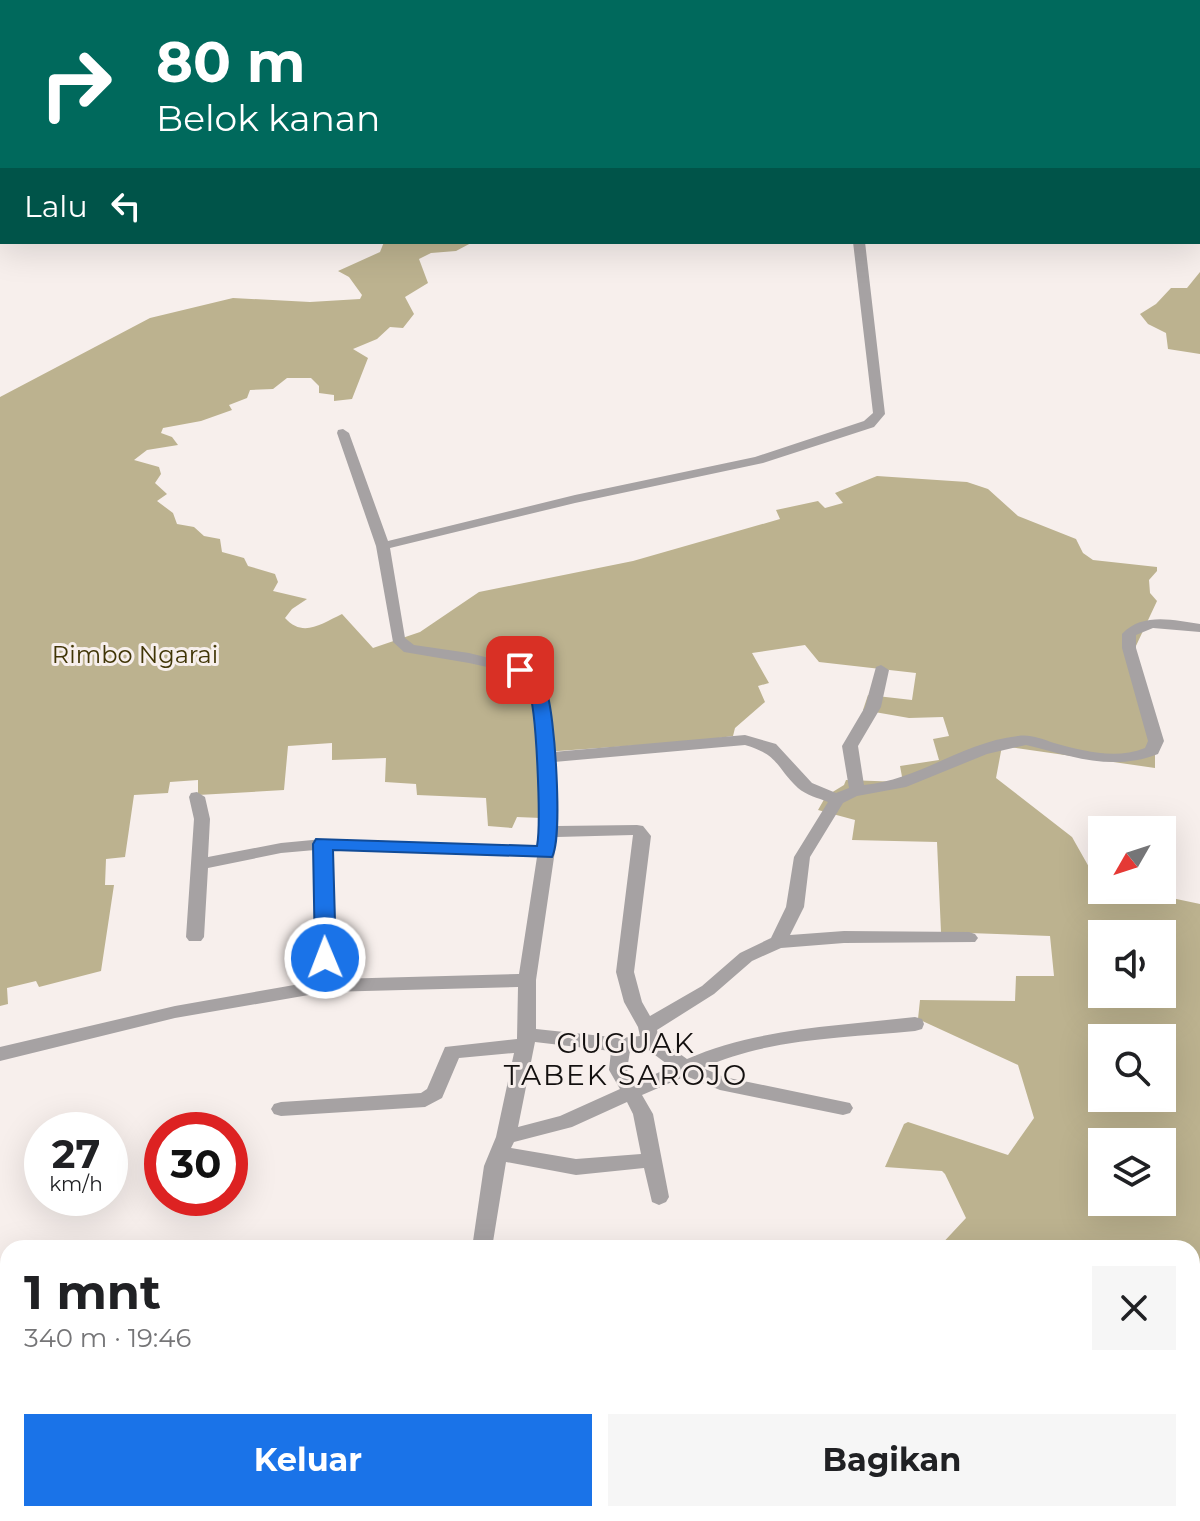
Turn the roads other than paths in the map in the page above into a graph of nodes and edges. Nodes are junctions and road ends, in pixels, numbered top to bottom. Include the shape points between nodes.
1 (859, 244) edge
2 (343, 433) dead end
3 (383, 546) junction
4 (1200, 628) edge
5 (881, 670) dead end
6 (544, 758) junction
7 (857, 789) junction
8 (197, 797) dead end
9 (837, 800) junction
10 (549, 832) junction
11 (323, 844) junction
12 (545, 852) junction
13 (201, 864) junction
14 (195, 937) dead end
15 (969, 938) dead end
16 (778, 942) junction
17 (527, 980) junction
18 (326, 986) junction
19 (915, 1024) dead end
20 (649, 1034) junction
21 (526, 1040) junction
22 (621, 1045) junction
23 (0, 1054) edge
24 (686, 1068) junction
25 (633, 1092) junction
26 (843, 1108) dead end
27 (281, 1109) dead end
28 (502, 1145) junction
29 (652, 1160) junction
30 (659, 1197) dead end
31 (483, 1240) edge

1 - 3 street via 879,414 869,424 758,460
2 - 3 street
3 - 6 street via 398,639 409,649 520,670 538,690
4 - 7 street via 1153,624 1137,626 1129,634 1156,741 1152,751 1137,759 1118,761 1014,741 885,788
5 - 7 street via 873,707 850,746
6 - 9 street via 745,740 770,747 806,787
6 - 10 street
7 - 9 street
8 - 13 street
9 - 16 street via 802,857 795,907
10 - 12 street
10 - 20 street via 637,830 643,836 625,972
11 - 12 street
11 - 13 street
11 - 18 street
12 - 17 street
13 - 14 street
15 - 16 street
16 - 20 street via 746,957
17 - 18 street
17 - 21 street
18 - 23 street via 175,1012
19 - 24 street via 787,1038 725,1050
20 - 22 street
20 - 24 street
21 - 22 street
21 - 27 street via 452,1052 435,1093 425,1100
21 - 28 street
22 - 25 street via 618,1070
24 - 25 street
24 - 26 street via 720,1083
25 - 28 street
25 - 29 street
28 - 29 street via 576,1167
28 - 31 street
29 - 30 street

